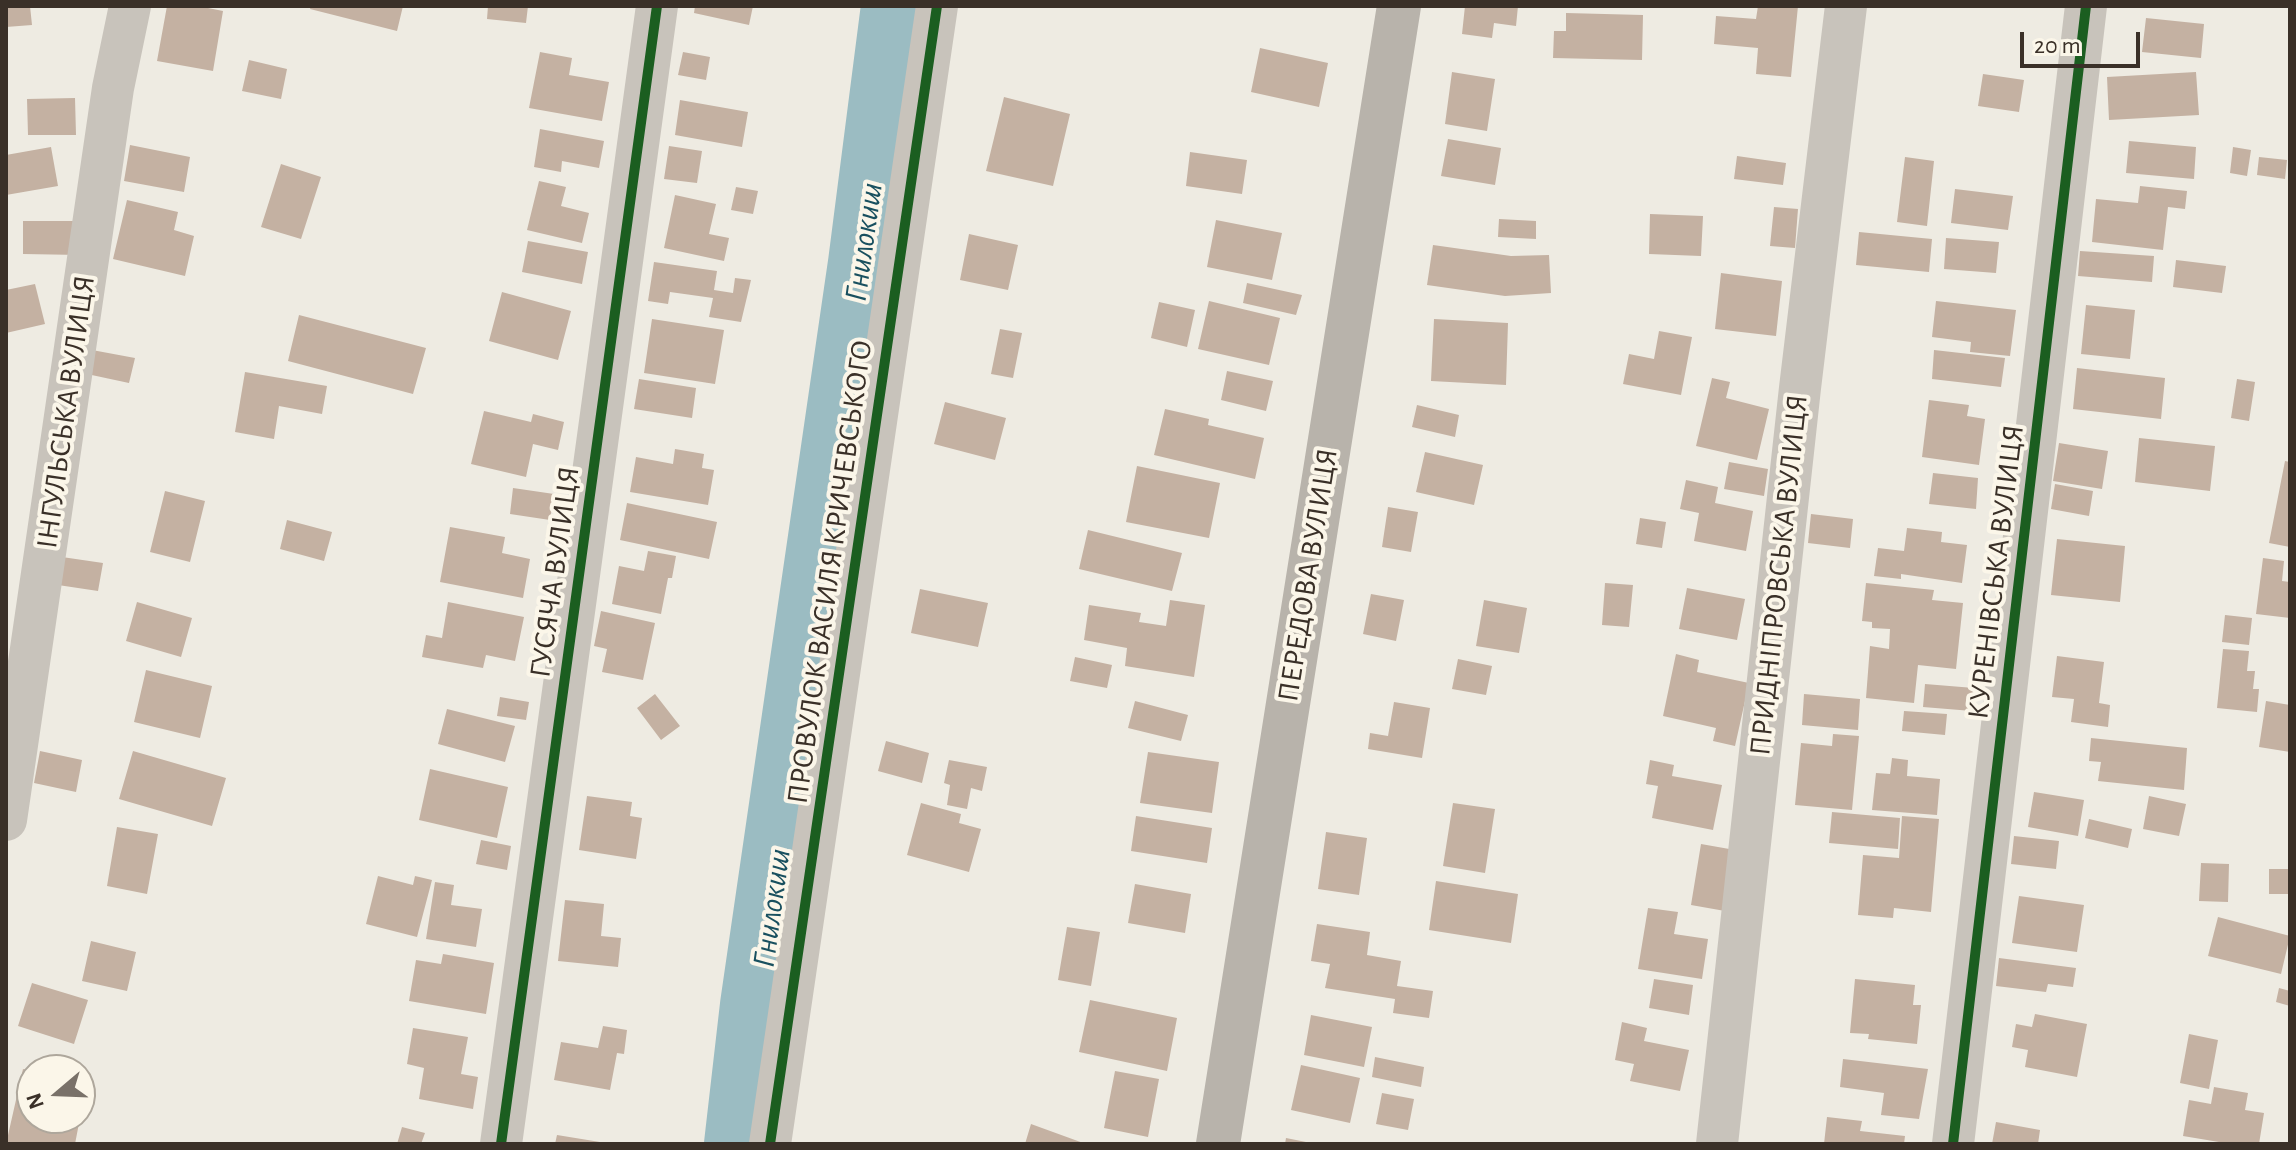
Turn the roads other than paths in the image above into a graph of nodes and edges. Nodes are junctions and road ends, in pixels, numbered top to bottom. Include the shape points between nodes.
1 (130, 6) edge
2 (657, 6) edge
3 (937, 6) edge
4 (1399, 6) edge
5 (1846, 6) edge
6 (2086, 6) edge
7 (6, 820) edge
8 (501, 1144) edge
9 (770, 1144) edge
10 (1218, 1144) edge
11 (1717, 1144) edge
12 (1953, 1144) edge

1 - 7 street, ІНГУЛЬСЬКА ВУЛИЦЯ via 113,88
2 - 8 street, ГУСЯЧА ВУЛИЦЯ
3 - 9 street, ПРОВУЛОК ВАСИЛЯ КРИЧЕВСЬКОГО
4 - 10 main road, ПЕРЕДОВА ВУЛИЦЯ
5 - 11 street, ПРИДНІПРОВСЬКА ВУЛИЦЯ
6 - 12 street, КУРЕНІВСЬКА ВУЛИЦЯ

